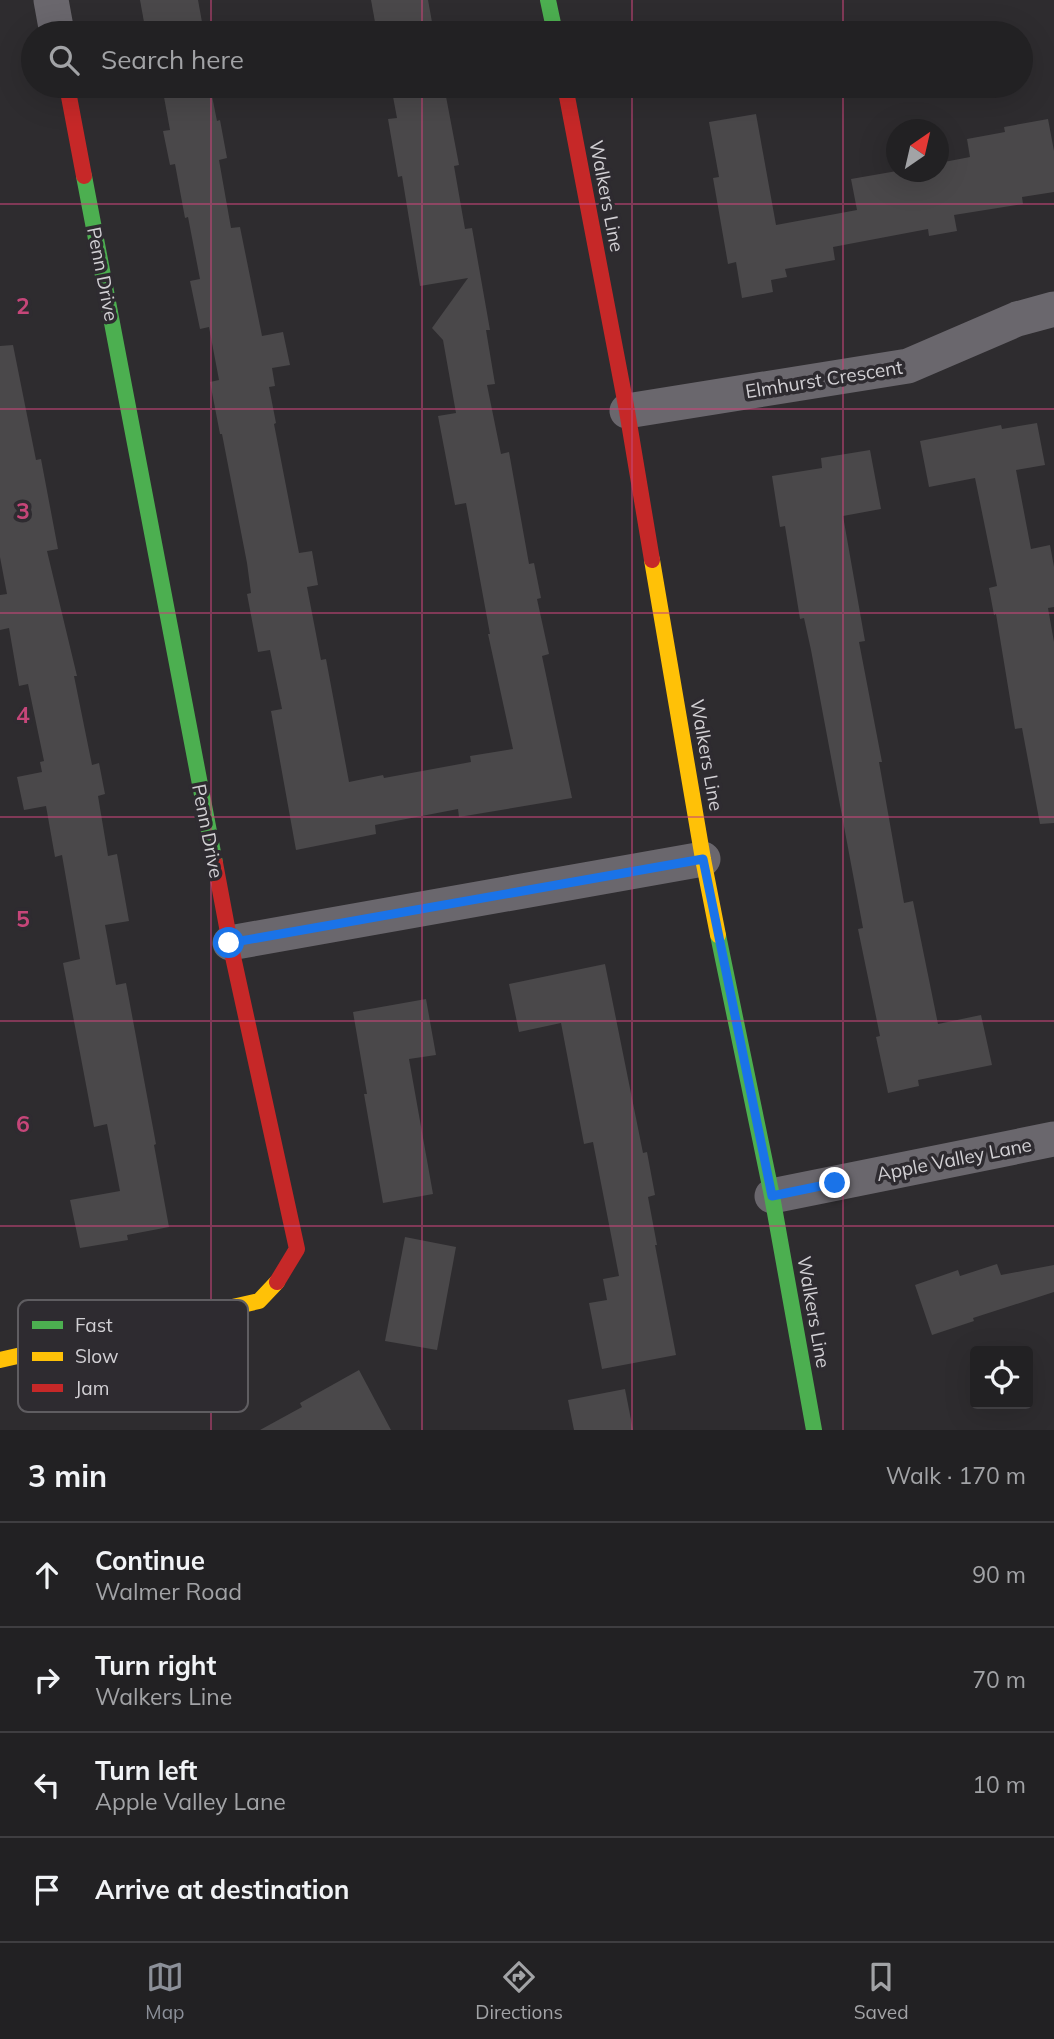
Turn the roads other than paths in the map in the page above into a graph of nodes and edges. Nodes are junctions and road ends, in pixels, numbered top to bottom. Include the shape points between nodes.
1 (51, 0) edge
2 (548, 0) edge
3 (55, 21) edge
4 (552, 21) edge
5 (69, 98) edge
6 (567, 98) edge
7 (1054, 309) edge
8 (627, 411) junction
9 (703, 859) junction
10 (229, 943) junction
11 (1054, 1139) edge
12 (772, 1196) junction
13 (248, 1304) edge
14 (18, 1356) edge
15 (0, 1360) edge
16 (814, 1430) edge

1 - 3 street
2 - 4 street
5 - 10 street, Penn Drive
6 - 8 street, Walkers Line
7 - 8 street, Elmhurst Crescent via 1017,319 908,366
8 - 9 street, Walkers Line
9 - 10 street
9 - 12 street, Walkers Line
10 - 13 street, Penn Drive via 297,1249 281,1278 259,1301
11 - 12 street, Apple Valley Lane
12 - 16 street, Walkers Line
14 - 15 street, Penn Drive

